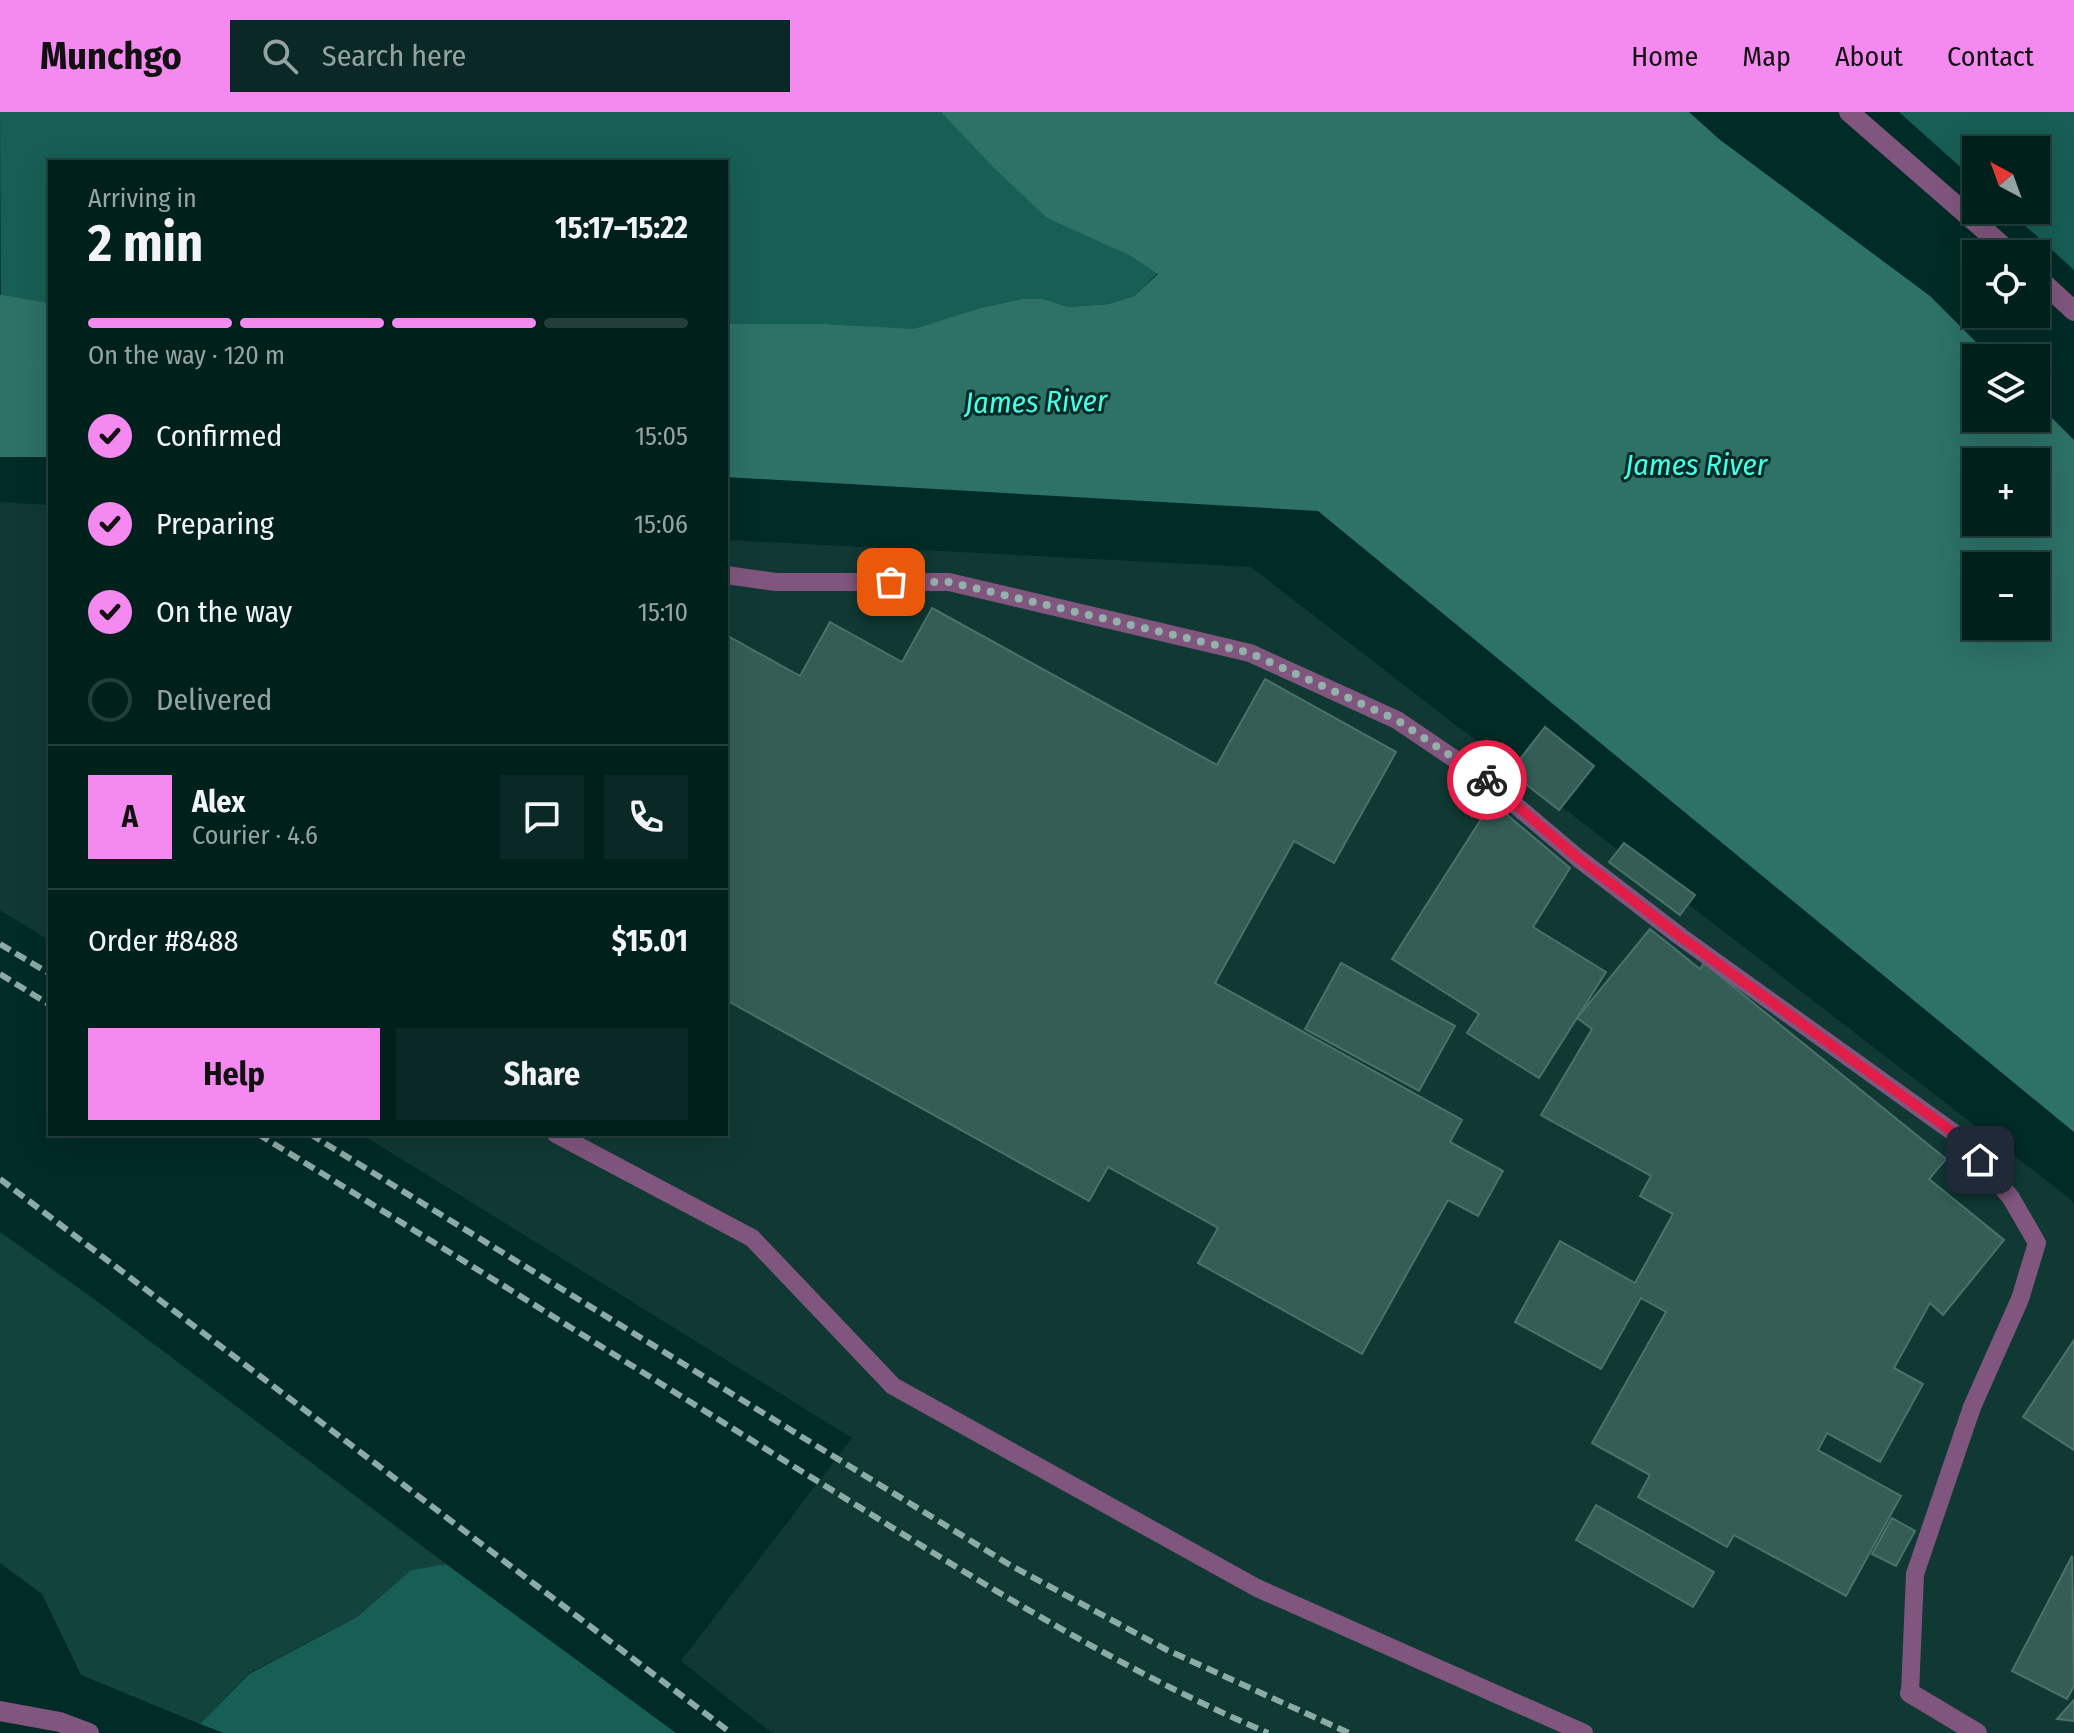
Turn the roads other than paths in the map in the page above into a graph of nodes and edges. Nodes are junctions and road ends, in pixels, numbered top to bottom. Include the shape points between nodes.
1 (1849, 112) edge
2 (1996, 240) edge
3 (2050, 289) edge
4 (2074, 311) edge
5 (728, 575) edge
6 (560, 1136) edge
7 (1910, 1693) joint
8 (0, 1711) edge
9 (27, 1725) edge
10 (89, 1733) edge
11 (1584, 1733) edge
12 (1977, 1733) edge

1 - 2 street
3 - 4 street
5 - 7 lane via 776,582 949,582 1250,653 1277,665 1397,720 1487,781 1681,937 1964,1140 2011,1198 2037,1243 2020,1299 1972,1407 1915,1574
6 - 11 lane via 752,1238 893,1386 1257,1588
7 - 12 street
8 - 9 street
9 - 10 street via 60,1722

